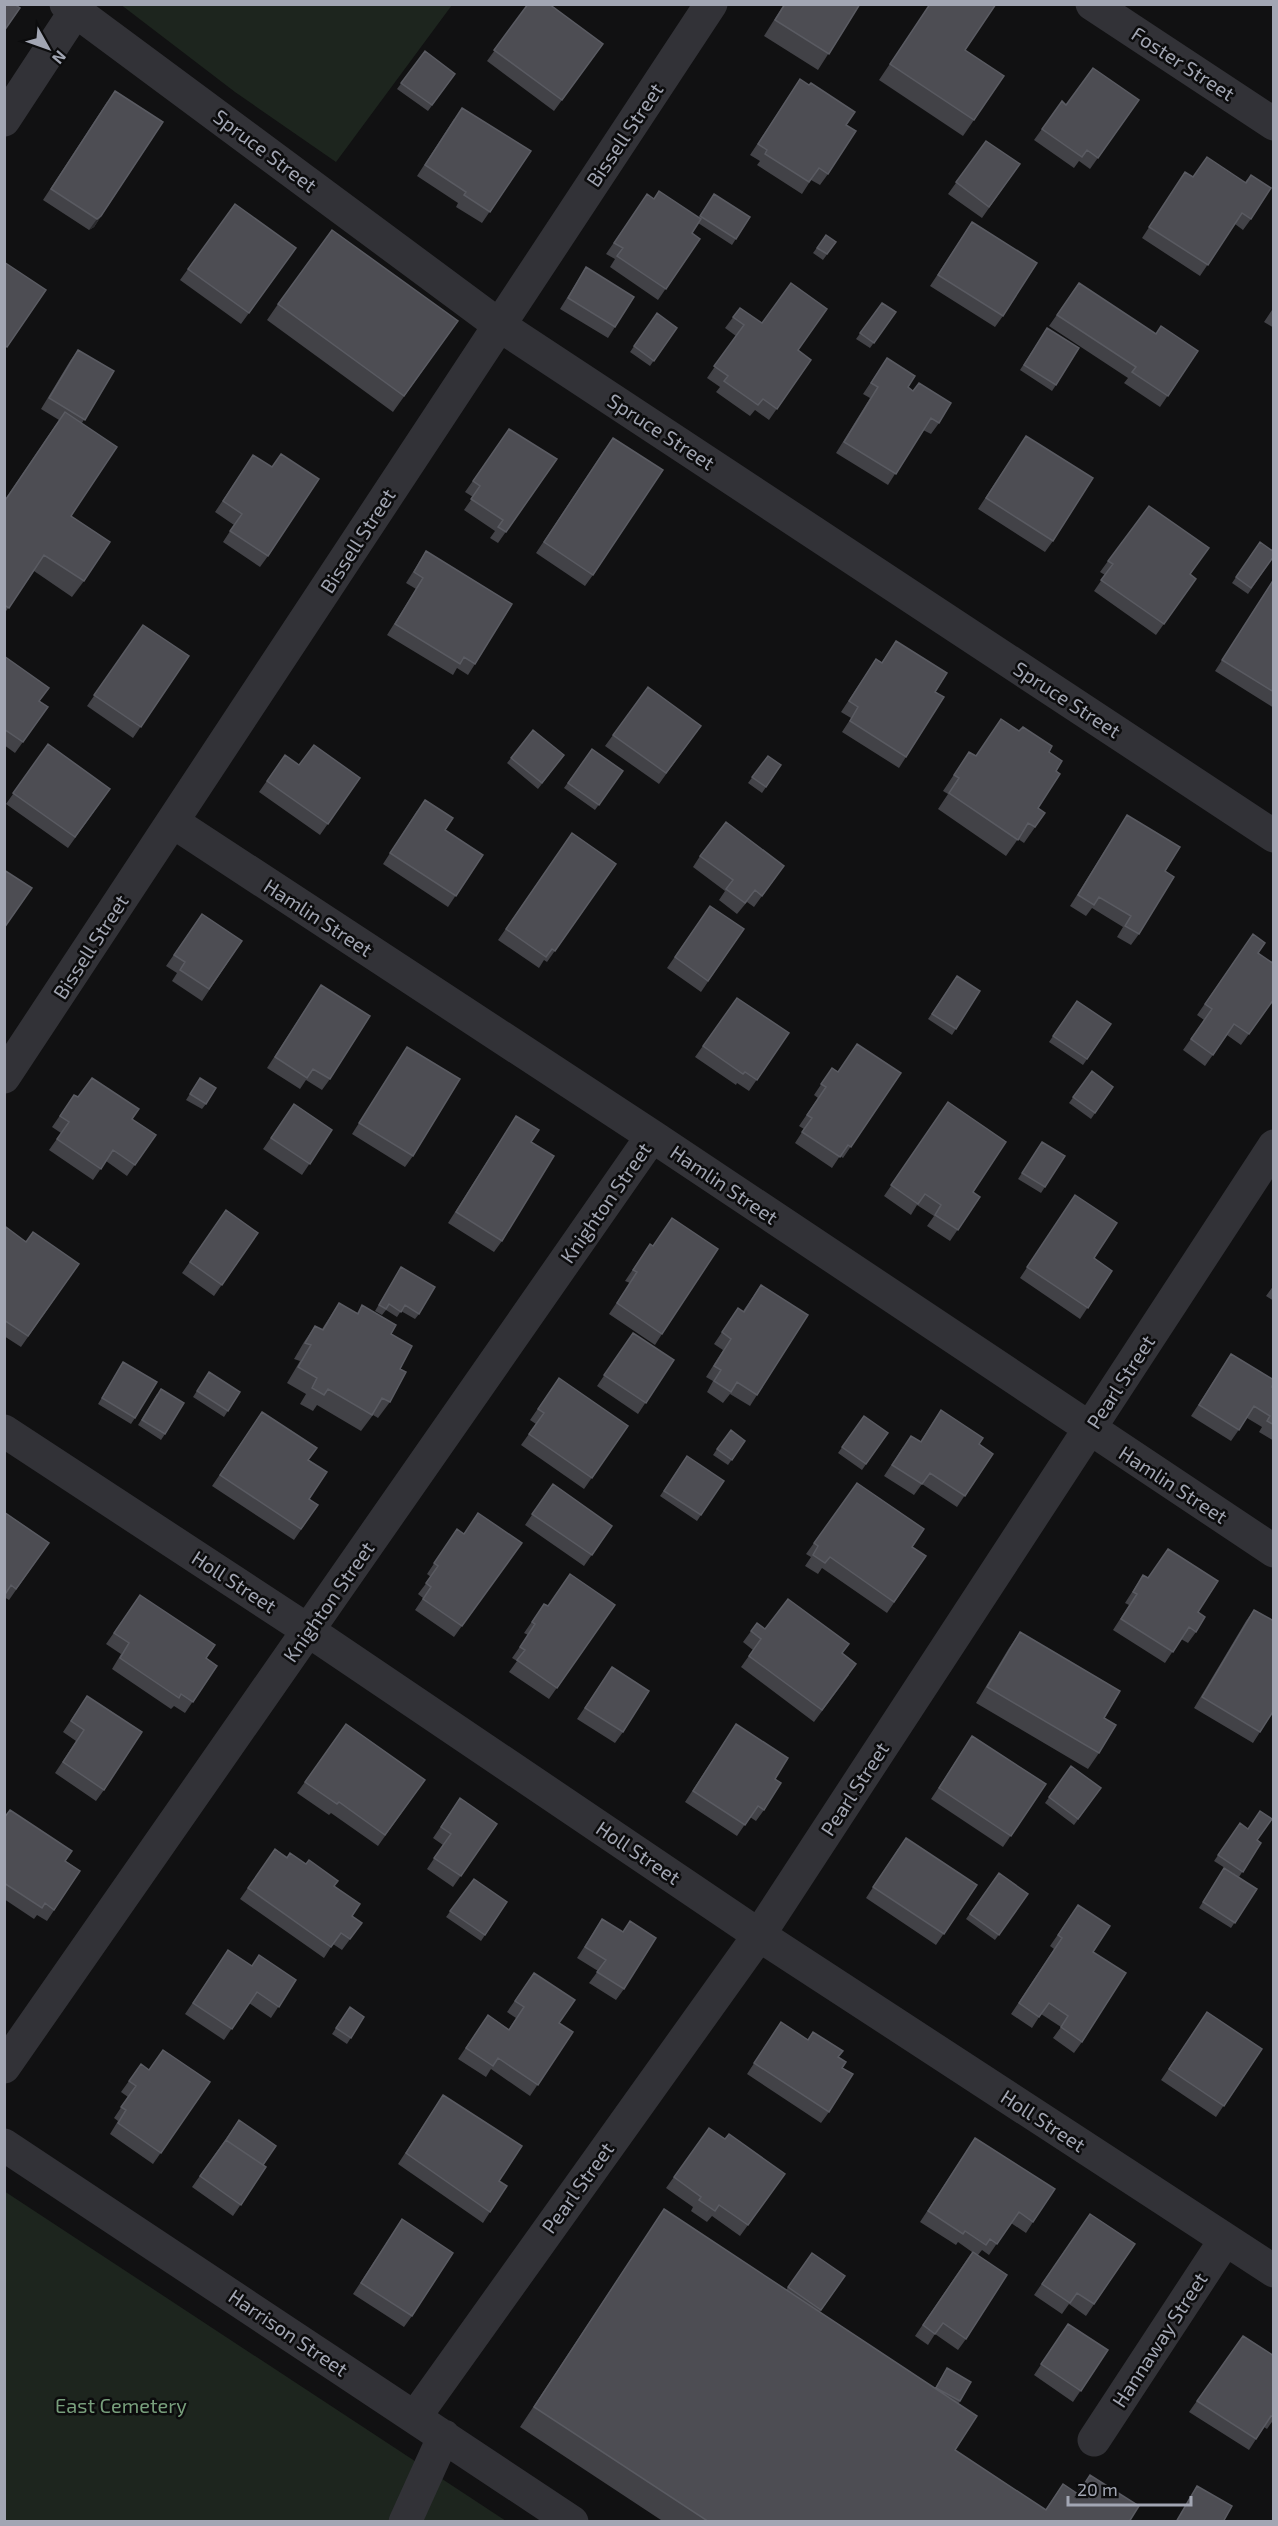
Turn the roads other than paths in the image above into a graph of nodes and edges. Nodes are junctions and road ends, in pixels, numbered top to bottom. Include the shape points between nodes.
1 (711, 4) edge
2 (1092, 4) edge
3 (74, 7) edge
4 (4, 120) edge
5 (1274, 124) edge
6 (499, 325) junction
7 (173, 822) junction
8 (1274, 836) edge
9 (4, 1077) edge
10 (652, 1136) junction
11 (1274, 1146) edge
12 (1089, 1430) junction
13 (4, 1431) edge
14 (1274, 1551) edge
15 (309, 1631) junction
16 (759, 1935) junction
17 (4, 2067) edge
18 (4, 2145) edge
19 (1225, 2240) junction
20 (1274, 2271) edge
21 (415, 2417) junction
22 (444, 2436) junction
23 (1094, 2440) dead end
24 (405, 2522) edge
25 (572, 2522) edge

1 - 6 street, Bissell Street
2 - 5 street, Foster Street
3 - 4 street
3 - 6 street, Spruce Street
6 - 7 street, Bissell Street
6 - 8 street, Spruce Street
7 - 9 street, Bissell Street
7 - 10 street, Hamlin Street
10 - 12 street, Hamlin Street
10 - 15 street, Knighton Street
11 - 12 street, Pearl Street
12 - 14 street, Hamlin Street
12 - 16 street, Pearl Street
13 - 15 street, Holl Street
15 - 16 street, Holl Street
15 - 17 street, Knighton Street
16 - 19 street, Holl Street
16 - 21 street, Pearl Street
18 - 21 street, Harrison Street
19 - 20 street, Holl Street
19 - 23 street, Hannaway Street
21 - 22 street, Harrison Street
22 - 24 street
22 - 25 street, Harrison Street

